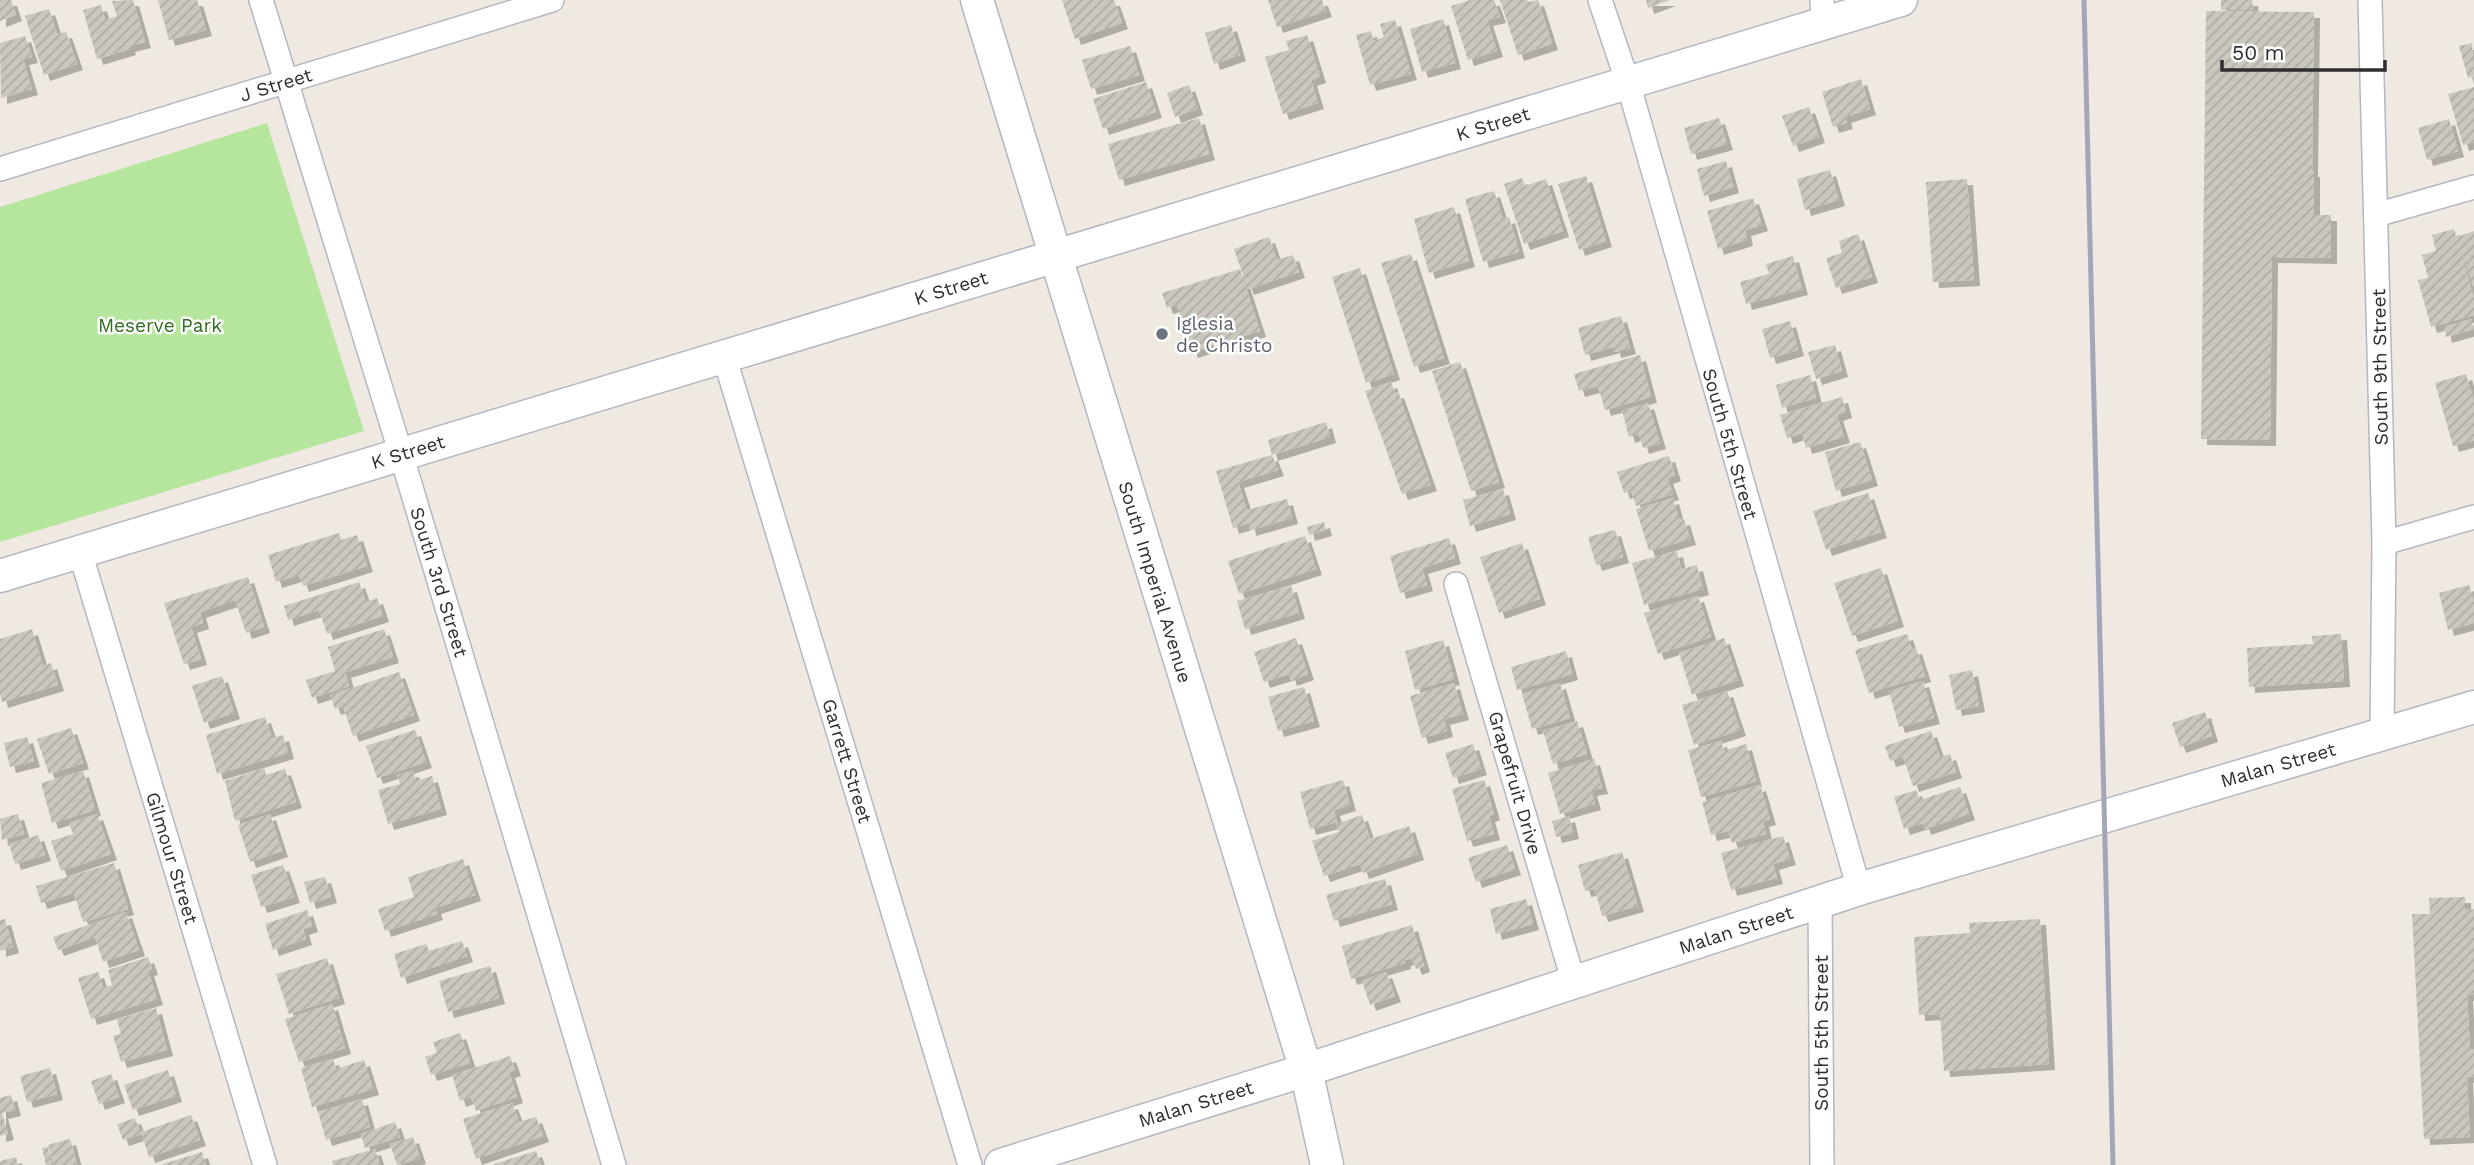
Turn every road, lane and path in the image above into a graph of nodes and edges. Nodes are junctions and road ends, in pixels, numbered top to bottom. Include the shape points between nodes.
1 (261, 0) edge
2 (551, 0) edge
3 (977, 0) edge
4 (1600, 0) edge
5 (1902, 0) edge
6 (2370, 0) edge
7 (1822, 12) edge
8 (285, 82) junction
9 (1628, 83) junction
10 (0, 169) edge
11 (2474, 187) edge
12 (2376, 215) junction
13 (1055, 256) junction
14 (724, 356) junction
15 (401, 454) junction
16 (2474, 517) edge
17 (2384, 544) junction
18 (80, 552) junction
19 (0, 576) edge
20 (1456, 584) dead end
21 (2474, 707) edge
22 (2382, 734) junction
23 (1859, 889) junction
24 (1820, 902) junction
25 (1574, 983) junction
26 (1306, 1070) junction
27 (265, 1165) edge
28 (614, 1165) edge
29 (970, 1165) edge
30 (1001, 1165) edge
31 (1327, 1165) edge
32 (1822, 1165) edge

1 - 8 street, South 3rd Street
2 - 8 street, J Street
3 - 13 street, South Imperial Avenue
4 - 9 street, South 5th Street
5 - 7 street, K Street
6 - 12 street, South 9th Street
7 - 9 street, K Street
8 - 10 street, J Street
8 - 15 street, South 3rd Street
9 - 13 street, K Street
9 - 23 street, South 5th Street
11 - 12 street
12 - 17 street, South 9th Street
13 - 14 street, K Street
13 - 26 street, South Imperial Avenue
14 - 15 street, K Street
14 - 29 street, Garrett Street
15 - 18 street, K Street
15 - 28 street, South 3rd Street
16 - 17 street
17 - 22 street, South 9th Street
18 - 19 street, K Street
18 - 27 street, Gilmour Street
20 - 25 street, Grapefruit Drive
21 - 22 street, Malan Street
22 - 23 street, Malan Street
23 - 24 street, Malan Street
24 - 25 street, Malan Street
24 - 32 street, South 5th Street
25 - 26 street, Malan Street
26 - 30 street, Malan Street
26 - 31 street, South Imperial Avenue

